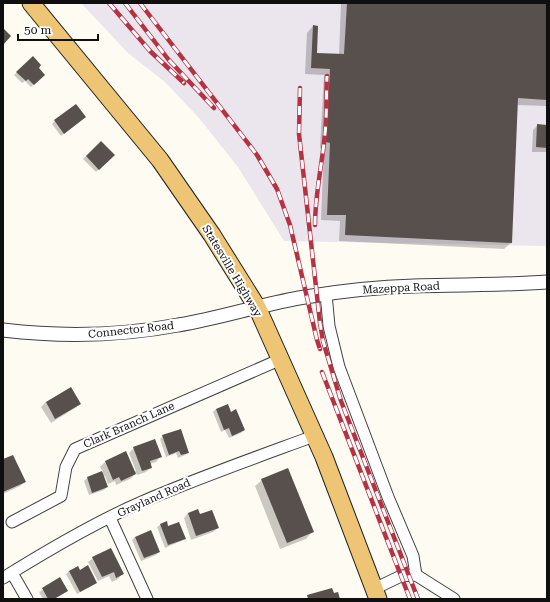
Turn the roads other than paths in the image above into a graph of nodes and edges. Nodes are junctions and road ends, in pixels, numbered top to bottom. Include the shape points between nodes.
1 (30, 3) edge
2 (547, 282) edge
3 (326, 294) junction
4 (256, 307) junction
5 (3, 330) edge
6 (279, 360) junction
7 (314, 436) junction
8 (110, 518) junction
9 (12, 522) dead end
10 (416, 575) junction
11 (7, 576) edge
12 (376, 594) edge
13 (27, 599) edge
14 (147, 599) edge
15 (454, 599) edge

1 - 4 main road, Statesville Highway via 160,160 212,235
2 - 3 street, Mazeppa Road via 412,286
3 - 4 street, Mazeppa Road
3 - 10 street via 329,326 339,368 413,556
4 - 5 street, Connector Road via 179,325 140,331 57,335
4 - 6 main road, Statesville Highway
6 - 7 main road, Statesville Highway
6 - 9 street, Clark Branch Lane via 75,449 66,467 61,496
7 - 8 street, Grayland Road via 143,501
7 - 12 main road, Statesville Highway
8 - 11 street, Grayland Road via 49,550
8 - 14 street
10 - 12 street via 401,576
10 - 15 street
11 - 13 street

